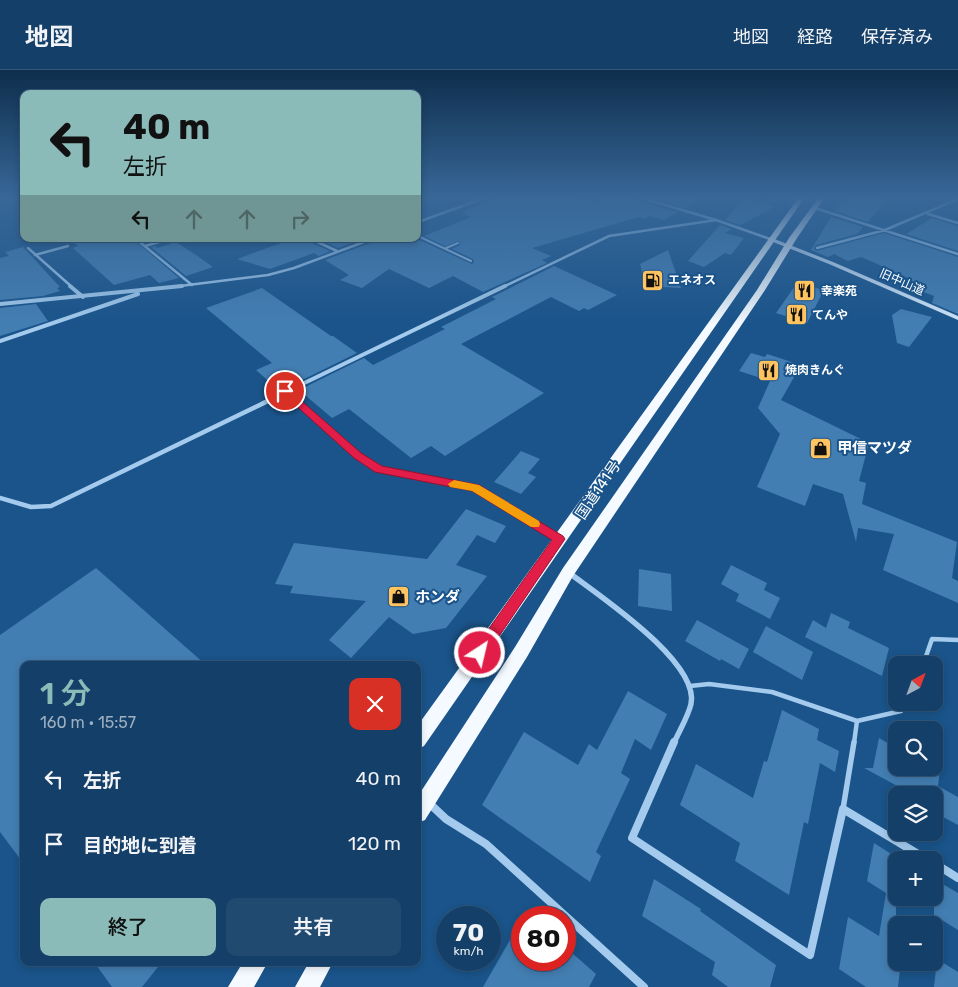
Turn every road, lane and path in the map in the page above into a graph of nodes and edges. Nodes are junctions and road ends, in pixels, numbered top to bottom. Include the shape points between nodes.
1 (770, 239) edge
2 (427, 240) edge
3 (600, 240) edge
4 (772, 240) edge
5 (792, 240) edge
6 (848, 240) edge
7 (915, 240) edge
8 (140, 242) edge
9 (159, 242) dead end
10 (317, 242) edge
11 (364, 242) edge
12 (458, 243) dead end
13 (68, 246) dead end
14 (145, 246) junction
15 (788, 246) junction
16 (28, 248) dead end
17 (445, 248) junction
18 (817, 248) dead end
19 (338, 251) junction
20 (958, 254) edge
21 (35, 255) junction
22 (471, 260) dead end
23 (192, 285) junction
24 (145, 291) junction
25 (83, 297) junction
26 (0, 304) edge
27 (958, 318) edge
28 (0, 342) edge
29 (285, 391) junction
30 (0, 498) edge
31 (559, 539) junction
32 (568, 572) junction
33 (958, 640) edge
34 (926, 656) edge
35 (690, 686) junction
36 (901, 711) edge
37 (856, 721) junction
38 (421, 736) edge
39 (425, 801) junction
40 (421, 808) edge
41 (843, 810) junction
42 (913, 851) edge
43 (943, 869) edge
44 (958, 878) edge
45 (254, 966) edge
46 (320, 966) edge
47 (240, 987) edge
48 (307, 987) edge
49 (644, 987) edge

1 - 31 highway, 国道141号
2 - 17 lane
3 - 29 street
4 - 15 main road, 旧中山道
5 - 15 highway, 国道141号
6 - 18 street
7 - 20 street
8 - 14 street
9 - 14 street
10 - 19 street
11 - 19 street
12 - 17 lane
13 - 21 street
14 - 23 street
15 - 27 main road, 旧中山道
15 - 32 highway, 国道141号
16 - 21 street
17 - 22 lane
19 - 23 street via 280,272
21 - 25 street
23 - 24 street
24 - 25 street
24 - 28 street
25 - 26 street
29 - 30 street via 51,506 31,507
29 - 31 street via 357,455 379,470 475,488
31 - 38 highway, 国道141号
32 - 35 street via 644,628
32 - 39 highway, 国道141号 via 521,652
33 - 34 lane via 932,639
35 - 37 lane via 709,684 772,692
35 - 41 street via 691,704 632,838 810,955
36 - 37 lane
37 - 41 lane
39 - 40 highway, 国道141号
39 - 49 street via 486,844
41 - 42 street
43 - 44 street
45 - 47 highway
46 - 48 highway

